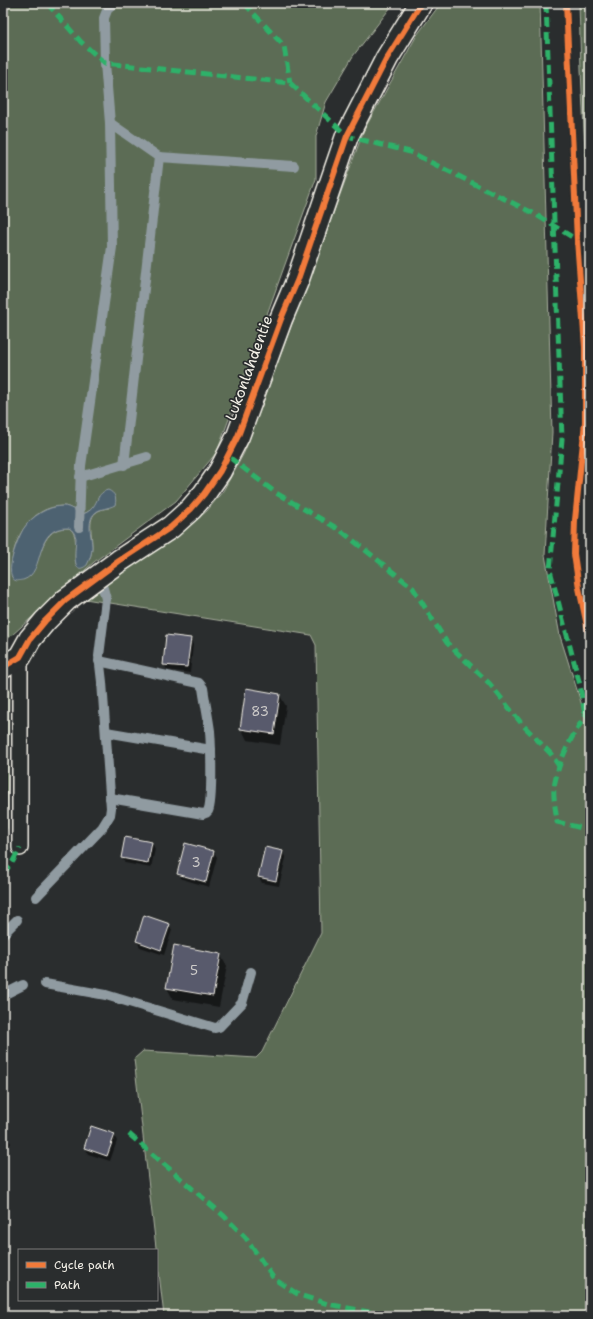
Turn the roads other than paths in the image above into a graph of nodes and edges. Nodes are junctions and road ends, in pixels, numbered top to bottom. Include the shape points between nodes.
1 (421, 3) edge
2 (11, 662) edge
3 (20, 848) dead end

1 - 2 street, Lukonlahdentie via 387,58 347,136 298,279 238,436 220,471 204,494 171,527 66,600
2 - 3 lane

